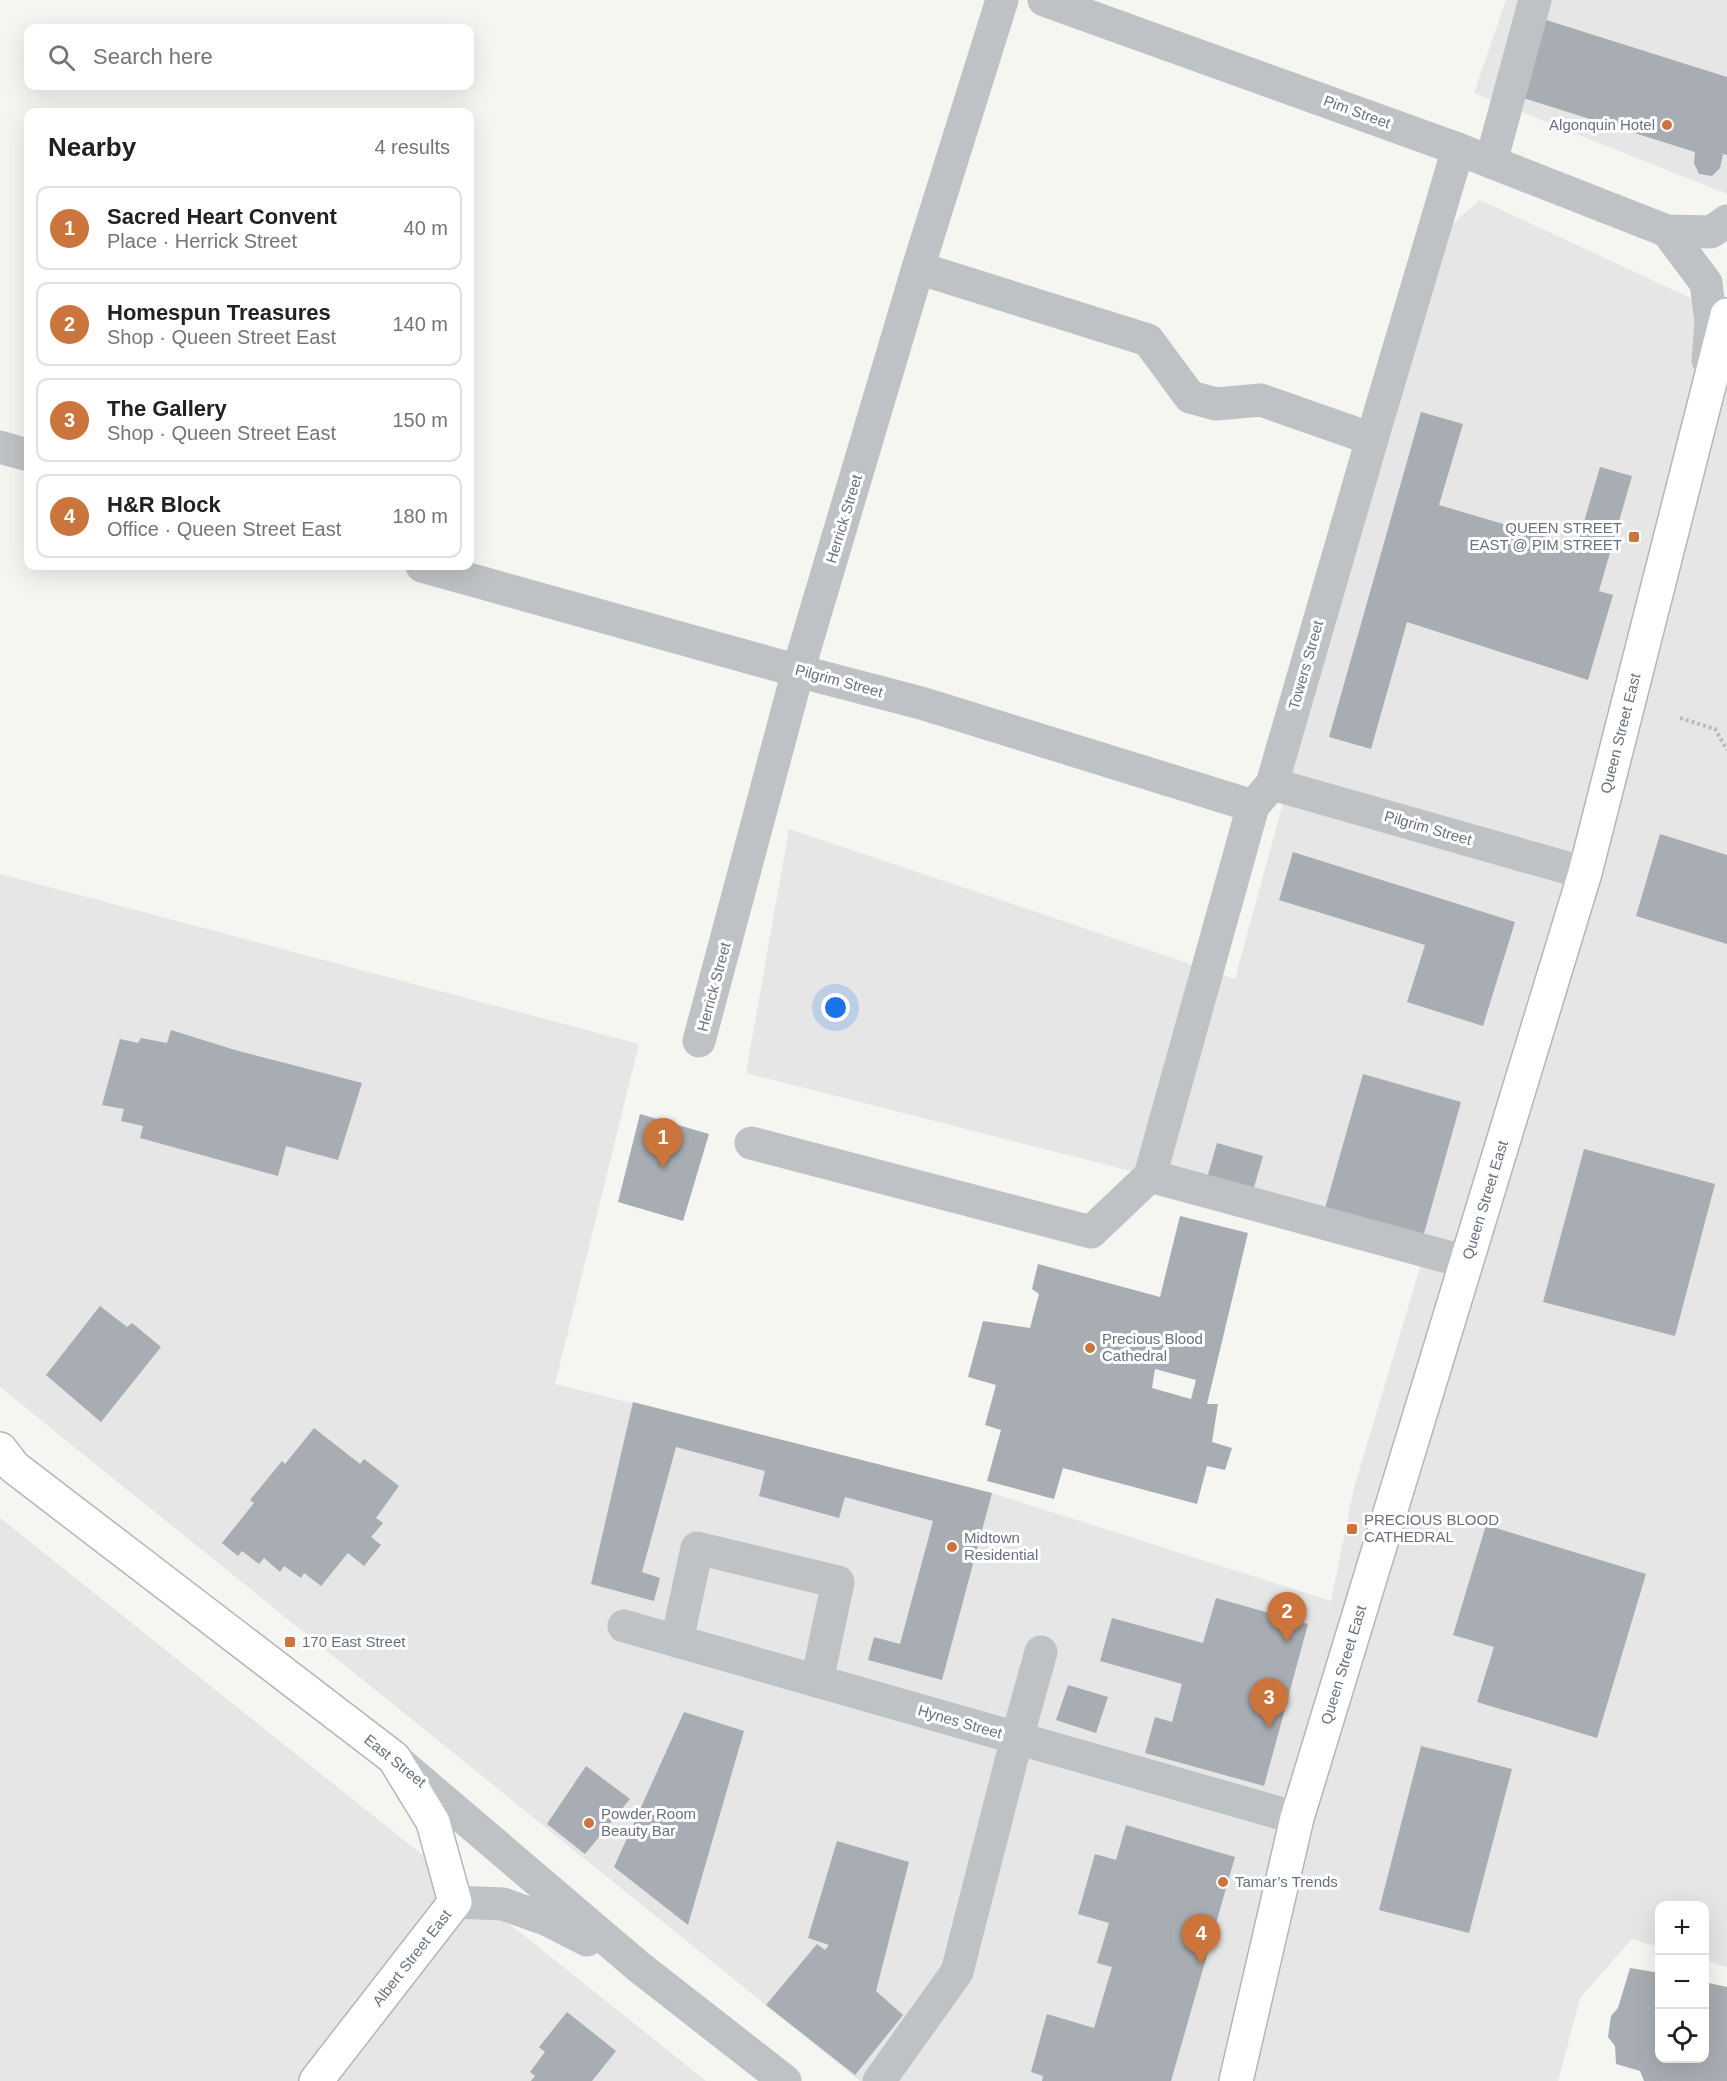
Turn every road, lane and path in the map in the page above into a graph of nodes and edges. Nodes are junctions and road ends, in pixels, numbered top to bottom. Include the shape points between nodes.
1 (1002, 0) edge
2 (1044, 0) edge
3 (1535, 0) edge
4 (1458, 149) junction
5 (1491, 162) junction
6 (1727, 221) edge
7 (1667, 231) junction
8 (918, 268) junction
9 (1727, 315) edge
10 (1716, 396) edge
11 (1371, 439) junction
12 (0, 447) edge
13 (24, 454) edge
14 (436, 570) edge
15 (798, 671) junction
16 (1680, 718) dead end
17 (1727, 750) edge
18 (1262, 795) junction
19 (1585, 873) junction
20 (699, 1041) dead end
21 (751, 1143) dead end
22 (1150, 1176) junction
23 (1466, 1262) junction
24 (5, 1459) edge
25 (624, 1626) dead end
26 (677, 1641) junction
27 (1041, 1652) dead end
28 (817, 1681) junction
29 (1017, 1738) junction
30 (393, 1758) junction
31 (1297, 1818) junction
32 (455, 1902) junction
33 (639, 1967) junction
34 (316, 2081) edge
35 (785, 2081) edge
36 (879, 2081) edge
37 (1236, 2081) edge

1 - 8 street, Herrick Street
2 - 4 street, Pim Street
3 - 5 street
4 - 5 street, Pim Street
4 - 11 street, Towers Street
5 - 7 street, Pim Street
6 - 7 street via 1711,232
7 - 10 street via 1706,283
8 - 11 street via 1148,340 1190,397 1216,404 1261,399
8 - 15 street, Herrick Street
9 - 10 main road, Queen Street East
10 - 19 main road, Queen Street East
11 - 18 street, Towers Street
12 - 13 street
14 - 15 street, Pilgrim Street
15 - 18 street, Pilgrim Street
15 - 20 street, Herrick Street
16 - 17 path via 1715,729
18 - 19 street, Pilgrim Street
18 - 22 street, Towers Street
19 - 23 main road, Queen Street East
21 - 22 street via 1091,1232
22 - 23 street
23 - 31 main road, Queen Street East
24 - 30 main road, East Street
25 - 26 street, Hynes Street
26 - 28 street, Hynes Street
26 - 28 street via 697,1548 838,1582
27 - 29 street
28 - 29 street, Hynes Street
29 - 31 street, Hynes Street
29 - 36 street via 957,1972
30 - 32 main road, Albert Street East via 432,1822
30 - 33 street, East Street
31 - 37 main road, Queen Street East
32 - 33 street via 503,1904 548,1920
32 - 34 main road, Albert Street East
33 - 35 street, East Street

